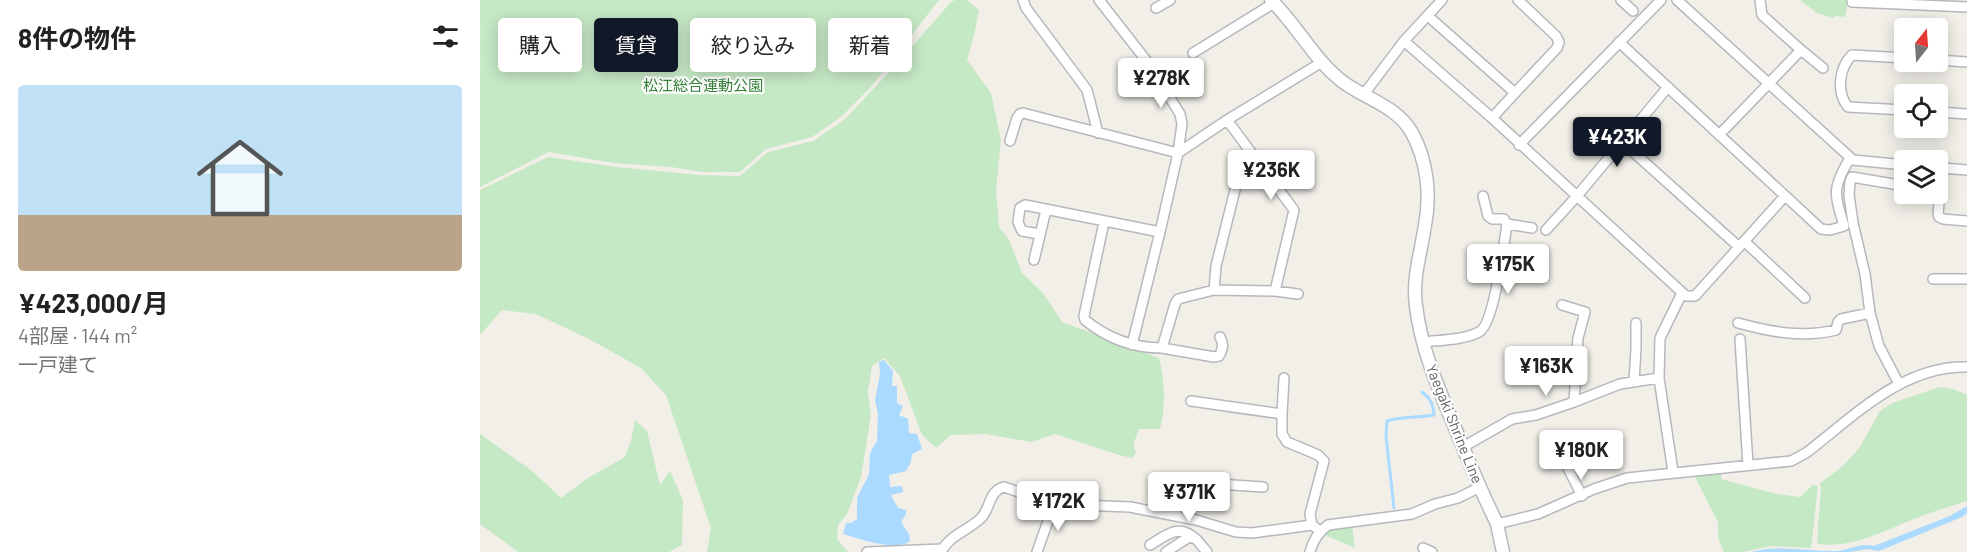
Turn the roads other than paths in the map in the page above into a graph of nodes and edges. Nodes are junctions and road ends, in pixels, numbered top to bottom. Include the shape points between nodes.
1 (1023, 0) edge
2 (1099, 0) edge
3 (1170, 0) edge
4 (1442, 0) edge
5 (1518, 0) edge
6 (1621, 0) edge
7 (1660, 0) edge
8 (1677, 0) edge
9 (1760, 0) edge
10 (1842, 1) edge
11 (1852, 1) edge
12 (1272, 2) edge
13 (1155, 8) dead end
14 (1967, 8) edge
15 (1633, 11) dead end
16 (1428, 16) junction
17 (1404, 41) junction
18 (1619, 42) junction
19 (1801, 50) junction
20 (1193, 53) dead end
21 (1894, 57) edge
22 (1948, 61) edge
23 (1322, 62) junction
24 (1967, 62) edge
25 (1822, 68) dead end
26 (1768, 83) junction
27 (1668, 87) junction
28 (1515, 93) junction
29 (1364, 94) junction
30 (1894, 109) edge
31 (1948, 113) edge
32 (1967, 114) edge
33 (1492, 118) junction
34 (1227, 120) junction
35 (1098, 133) junction
36 (1719, 135) junction
37 (1010, 141) dead end
38 (1621, 141) junction
39 (1519, 145) junction
40 (1248, 149) junction
41 (1178, 153) junction
42 (1850, 158) junction
43 (1894, 164) edge
44 (1948, 169) edge
45 (1967, 170) edge
46 (1894, 184) edge
47 (1483, 196) dead end
48 (1577, 196) junction
49 (1785, 196) junction
50 (1939, 204) edge
51 (1045, 214) dead end
52 (1967, 221) edge
53 (1104, 222) junction
54 (1507, 224) junction
55 (1848, 225) junction
56 (1532, 228) dead end
57 (1546, 230) dead end
58 (1160, 232) junction
59 (1040, 234) junction
60 (1742, 244) junction
61 (1034, 260) dead end
62 (1933, 279) dead end
63 (1967, 279) edge
64 (1214, 290) junction
65 (1275, 291) junction
66 (1682, 293) junction
67 (1298, 294) dead end
68 (1804, 298) dead end
69 (1562, 305) dead end
70 (1870, 313) junction
71 (1636, 323) dead end
72 (1738, 323) dead end
73 (1220, 337) dead end
74 (1740, 339) dead end
75 (1424, 342) junction
76 (1132, 345) junction
77 (1162, 348) junction
78 (1967, 367) edge
79 (1284, 378) dead end
80 (1659, 378) junction
81 (1634, 381) junction
82 (1899, 384) junction
83 (1191, 400) dead end
84 (1574, 402) junction
85 (1282, 414) junction
86 (1568, 437) dead end
87 (1463, 447) junction
88 (1748, 465) junction
89 (1673, 472) junction
90 (1263, 487) dead end
91 (1480, 487) junction
92 (1582, 496) junction
93 (1054, 504) junction
94 (1176, 515) junction
95 (1497, 524) junction
96 (1316, 528) junction
97 (1196, 539) junction
98 (1150, 545) dead end
99 (1423, 548) dead end
100 (942, 550) edge
101 (867, 552) edge
102 (1037, 552) edge
103 (1166, 552) edge
104 (1207, 552) edge
105 (1310, 552) edge
106 (1432, 552) edge
107 (1503, 552) edge

1 - 35 street via 1087,90
2 - 41 street via 1149,64 1180,114
3 - 13 street
4 - 16 street
5 - 28 street via 1559,42
6 - 15 street
7 - 18 street
8 - 26 street
9 - 19 street via 1762,15
10 - 11 street
11 - 14 street
12 - 20 street
12 - 23 main road, Yaegaki Shrine Line
16 - 17 street
16 - 28 street
17 - 29 street
17 - 33 street
18 - 27 street
18 - 39 street
19 - 25 street
19 - 26 street
21 - 30 street via 1852,55 1845,62 1840,82 1848,106
22 - 24 street
23 - 29 main road, Yaegaki Shrine Line
23 - 34 street
26 - 36 street
26 - 42 street
27 - 36 street
27 - 38 street
28 - 33 street
29 - 75 main road, Yaegaki Shrine Line via 1406,124 1414,137 1428,184 1414,285
31 - 32 street
33 - 39 street
34 - 40 street
34 - 41 street
35 - 37 street via 1020,114
35 - 41 street
36 - 49 street
38 - 48 street
38 - 60 street
39 - 48 street
40 - 64 street via 1216,266
40 - 65 street via 1294,210
41 - 58 street
42 - 43 street
42 - 55 street via 1836,185 1837,203
44 - 45 street
46 - 55 street via 1852,177
47 - 54 street via 1488,216 1504,219
48 - 57 street
48 - 66 street
49 - 55 street via 1821,229
49 - 60 street
50 - 52 street via 1939,218
51 - 59 street
53 - 58 street
53 - 59 street via 1025,205 1020,208 1018,222 1022,231
53 - 76 street via 1085,320 1102,334
54 - 56 street
54 - 75 street via 1494,300 1485,328 1471,335
55 - 70 street via 1865,274
58 - 76 street
59 - 61 street
60 - 66 street via 1695,296
60 - 68 street
62 - 63 street
64 - 65 street
64 - 77 street via 1176,301
65 - 67 street
66 - 80 street via 1660,338
69 - 84 street via 1585,312 1578,338
70 - 72 street via 1841,319 1836,330 1812,334 1772,332
70 - 82 street via 1879,346
71 - 81 street
73 - 77 street via 1222,351 1214,357
74 - 88 street
75 - 87 main road, Yaegaki Shrine Line via 1433,377
76 - 77 street
78 - 82 street via 1948,368
79 - 85 street
80 - 81 street
80 - 89 street
81 - 84 street
82 - 88 street via 1800,457
83 - 85 street
84 - 87 street via 1512,420
85 - 96 street via 1282,434 1287,442 1318,454 1324,462 1310,514
86 - 92 street via 1556,444
87 - 91 main road, Yaegaki Shrine Line
88 - 89 street
89 - 92 street via 1628,478
90 - 94 street via 1189,481 1181,487
91 - 95 main road, Yaegaki Shrine Line
91 - 96 street via 1412,514 1335,522
92 - 95 street via 1538,514
93 - 94 street via 1130,507
93 - 100 street via 1001,488 992,495 983,516
93 - 102 street
94 - 96 street via 1236,532
95 - 107 main road, Yaegaki Shrine Line
96 - 105 street
97 - 98 street via 1187,532 1176,531
97 - 103 street via 1184,539
97 - 104 street
99 - 106 street
100 - 101 street

